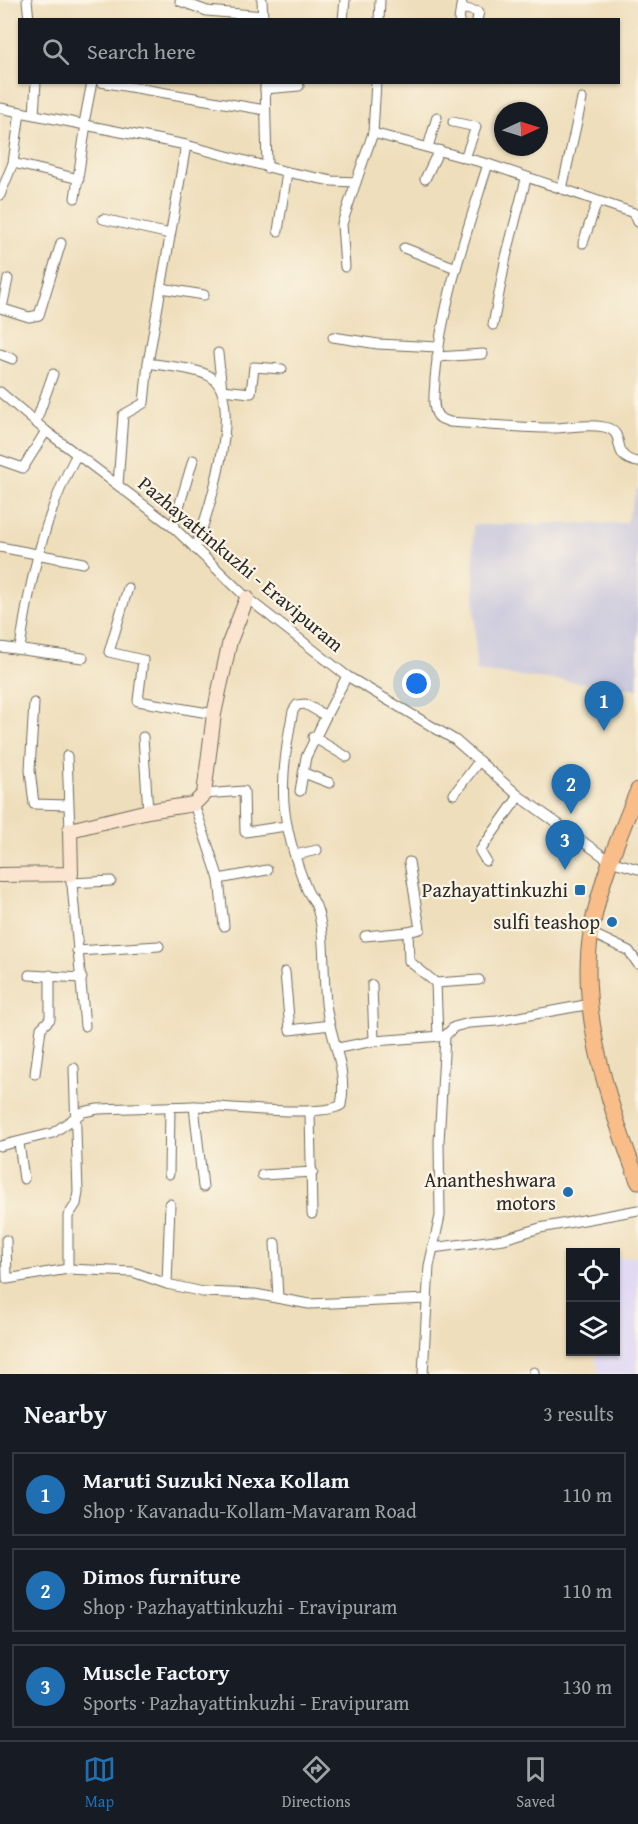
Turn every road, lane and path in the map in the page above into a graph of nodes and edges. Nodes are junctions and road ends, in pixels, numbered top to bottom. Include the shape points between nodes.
1 (27, 0) edge
2 (262, 0) edge
3 (345, 0) edge
4 (380, 0) edge
5 (180, 1) edge
6 (462, 4) edge
7 (29, 18) edge
8 (263, 18) edge
9 (343, 18) edge
10 (379, 18) edge
11 (478, 18) edge
12 (36, 84) edge
13 (92, 84) edge
14 (113, 84) edge
15 (376, 84) edge
16 (265, 86) edge
17 (298, 86) dead end
18 (582, 99) dead end
19 (0, 108) edge
20 (266, 110) junction
21 (20, 112) junction
22 (34, 115) junction
23 (437, 117) dead end
24 (453, 122) dead end
25 (85, 123) junction
26 (373, 133) junction
27 (186, 145) junction
28 (428, 147) junction
29 (439, 150) junction
30 (465, 158) junction
31 (13, 164) junction
32 (488, 164) junction
33 (267, 168) junction
34 (287, 172) junction
35 (4, 173) edge
36 (79, 179) junction
37 (425, 179) dead end
38 (526, 179) junction
39 (356, 182) junction
40 (562, 189) junction
41 (0, 195) edge
42 (75, 198) dead end
43 (597, 202) junction
44 (103, 219) dead end
45 (638, 222) edge
46 (278, 231) dead end
47 (170, 234) junction
48 (61, 243) dead end
49 (583, 243) dead end
50 (404, 248) dead end
51 (345, 267) dead end
52 (456, 268) junction
53 (8, 279) dead end
54 (161, 288) junction
55 (204, 295) dead end
56 (1, 308) edge
57 (493, 325) dead end
58 (333, 337) dead end
59 (218, 352) dead end
60 (438, 352) junction
61 (0, 354) edge
62 (483, 354) dead end
63 (13, 359) dead end
64 (148, 363) junction
65 (282, 369) dead end
66 (53, 374) dead end
67 (222, 390) junction
68 (0, 392) edge
69 (36, 422) junction
70 (46, 432) junction
71 (77, 454) junction
72 (0, 460) edge
73 (193, 460) dead end
74 (638, 462) edge
75 (117, 485) junction
76 (173, 527) junction
77 (0, 547) edge
78 (195, 549) junction
79 (37, 553) junction
80 (83, 563) dead end
81 (128, 588) dead end
82 (247, 598) junction
83 (0, 647) edge
84 (20, 648) junction
85 (83, 658) dead end
86 (347, 676) junction
87 (34, 704) dead end
88 (214, 714) junction
89 (326, 716) junction
90 (143, 737) dead end
91 (313, 737) junction
92 (67, 756) dead end
93 (346, 757) dead end
94 (479, 761) junction
95 (304, 773) junction
96 (330, 783) dead end
97 (300, 791) dead end
98 (638, 792) edge
99 (454, 794) dead end
100 (519, 796) junction
101 (199, 799) junction
102 (68, 805) junction
103 (148, 811) junction
104 (286, 826) junction
105 (70, 830) junction
106 (317, 850) dead end
107 (295, 855) junction
108 (486, 861) dead end
109 (610, 861) junction
110 (409, 862) dead end
111 (638, 869) edge
112 (267, 870) dead end
113 (0, 875) edge
114 (71, 878) junction
115 (219, 879) junction
116 (111, 881) dead end
117 (225, 926) dead end
118 (408, 932) junction
119 (591, 933) junction
120 (365, 936) dead end
121 (159, 946) dead end
122 (77, 951) junction
123 (638, 964) edge
124 (285, 972) dead end
125 (30, 975) dead end
126 (50, 975) junction
127 (82, 978) junction
128 (479, 980) dead end
129 (436, 983) junction
130 (372, 985) dead end
131 (591, 1004) junction
132 (330, 1025) junction
133 (85, 1026) dead end
134 (441, 1037) junction
135 (374, 1041) junction
136 (338, 1048) junction
137 (74, 1068) dead end
138 (35, 1074) dead end
139 (194, 1106) junction
140 (170, 1107) junction
141 (310, 1111) junction
142 (74, 1118) junction
143 (19, 1143) junction
144 (0, 1146) edge
145 (313, 1172) junction
146 (169, 1174) dead end
147 (262, 1175) dead end
148 (24, 1179) dead end
149 (638, 1181) edge
150 (202, 1187) dead end
151 (170, 1204) dead end
152 (638, 1210) edge
153 (312, 1214) dead end
154 (6, 1240) dead end
155 (275, 1243) dead end
156 (432, 1248) junction
157 (68, 1269) junction
158 (167, 1284) junction
159 (278, 1298) junction
160 (427, 1299) junction
161 (423, 1374) edge

1 - 7 street
2 - 8 street
3 - 9 street
4 - 10 street
5 - 8 street via 207,11
6 - 11 street via 479,12
12 - 22 street
13 - 25 street
14 - 20 street
15 - 26 street
16 - 17 street
16 - 20 street
18 - 40 street
19 - 21 street
20 - 33 street
21 - 22 street
21 - 31 street
22 - 25 street
23 - 28 street
24 - 30 street via 476,128
25 - 27 street
25 - 36 street
26 - 28 street
26 - 39 street
27 - 33 street
27 - 47 street
28 - 29 street
29 - 30 street
29 - 37 street
30 - 32 street
31 - 35 street
31 - 36 street
32 - 38 street
32 - 52 street
33 - 34 street
34 - 39 street
34 - 46 street
35 - 41 street
36 - 42 street
38 - 40 street
38 - 57 street
39 - 51 street via 342,224
40 - 43 street
43 - 45 street via 634,213
43 - 49 street
44 - 47 street
47 - 54 street
48 - 56 street via 39,315 29,317
50 - 52 street
52 - 60 street
53 - 56 street
54 - 55 street
54 - 64 street
58 - 60 street
59 - 67 street
60 - 62 street
60 - 74 street via 434,399 436,413 442,420 554,429 606,427 619,438 621,455
61 - 63 street
64 - 67 street via 205,374
64 - 75 street via 144,403 123,415
65 - 67 street via 254,367 251,393
66 - 69 street
67 - 78 street via 227,412 224,434
68 - 69 street, Pazhayattinkuzhi - Eravipuram
69 - 70 street, Pazhayattinkuzhi - Eravipuram
70 - 71 street, Pazhayattinkuzhi - Eravipuram
70 - 72 street via 23,468
71 - 75 street, Pazhayattinkuzhi - Eravipuram
71 - 79 street via 59,487
73 - 76 street
75 - 76 street, Pazhayattinkuzhi - Eravipuram
76 - 78 street, Pazhayattinkuzhi - Eravipuram
77 - 79 street
78 - 82 street, Pazhayattinkuzhi - Eravipuram
79 - 80 street
79 - 84 street
81 - 88 street via 109,652 143,660 138,701
82 - 86 street, Pazhayattinkuzhi - Eravipuram
82 - 88 street via 230,641
83 - 84 street
84 - 85 street
86 - 89 street
86 - 94 street, Pazhayattinkuzhi - Eravipuram via 455,740
87 - 102 street via 30,770 33,804
88 - 101 street
89 - 91 street
89 - 104 street via 305,704 297,705 293,711 282,787
90 - 103 street
91 - 93 street
91 - 95 street
92 - 102 street
94 - 99 street
94 - 100 street, Pazhayattinkuzhi - Eravipuram
95 - 96 street
95 - 97 street
98 - 109 main road
100 - 108 street via 480,850
100 - 109 street, Pazhayattinkuzhi - Eravipuram
101 - 103 street
101 - 104 street via 244,791 245,832
101 - 115 street
102 - 105 street
103 - 105 street
104 - 107 street
105 - 114 street
106 - 107 street
107 - 132 street via 317,906
109 - 111 street, Pazhayattinkuzhi - Eravipuram
109 - 119 main road
110 - 118 street via 420,929
112 - 115 street
113 - 114 street
114 - 116 street
114 - 122 street
115 - 117 street
118 - 120 street
118 - 129 street via 409,962
119 - 123 street via 629,951
119 - 131 main road
121 - 122 street
122 - 127 street
124 - 132 street via 290,1030
125 - 126 street
126 - 127 street
126 - 138 street via 50,1019 41,1028
127 - 133 street
128 - 129 street
129 - 134 street
130 - 135 street
131 - 134 street via 469,1023 454,1027
131 - 149 main road via 605,1080
132 - 136 street
134 - 135 street
134 - 156 street via 440,1216
135 - 136 street
136 - 141 street via 344,1094 341,1105 334,1110
137 - 142 street
139 - 140 street
139 - 141 street
139 - 150 street
140 - 142 street via 98,1109
140 - 146 street
141 - 145 street
142 - 143 street via 53,1133
142 - 157 street via 78,1192 68,1216
143 - 144 street
143 - 148 street
145 - 147 street
145 - 153 street
151 - 158 street
152 - 156 street via 540,1228 504,1239
154 - 157 street via 7,1279
155 - 159 street
156 - 160 street
157 - 158 street via 133,1272
158 - 159 street via 203,1292
159 - 160 street via 309,1304
160 - 161 street

